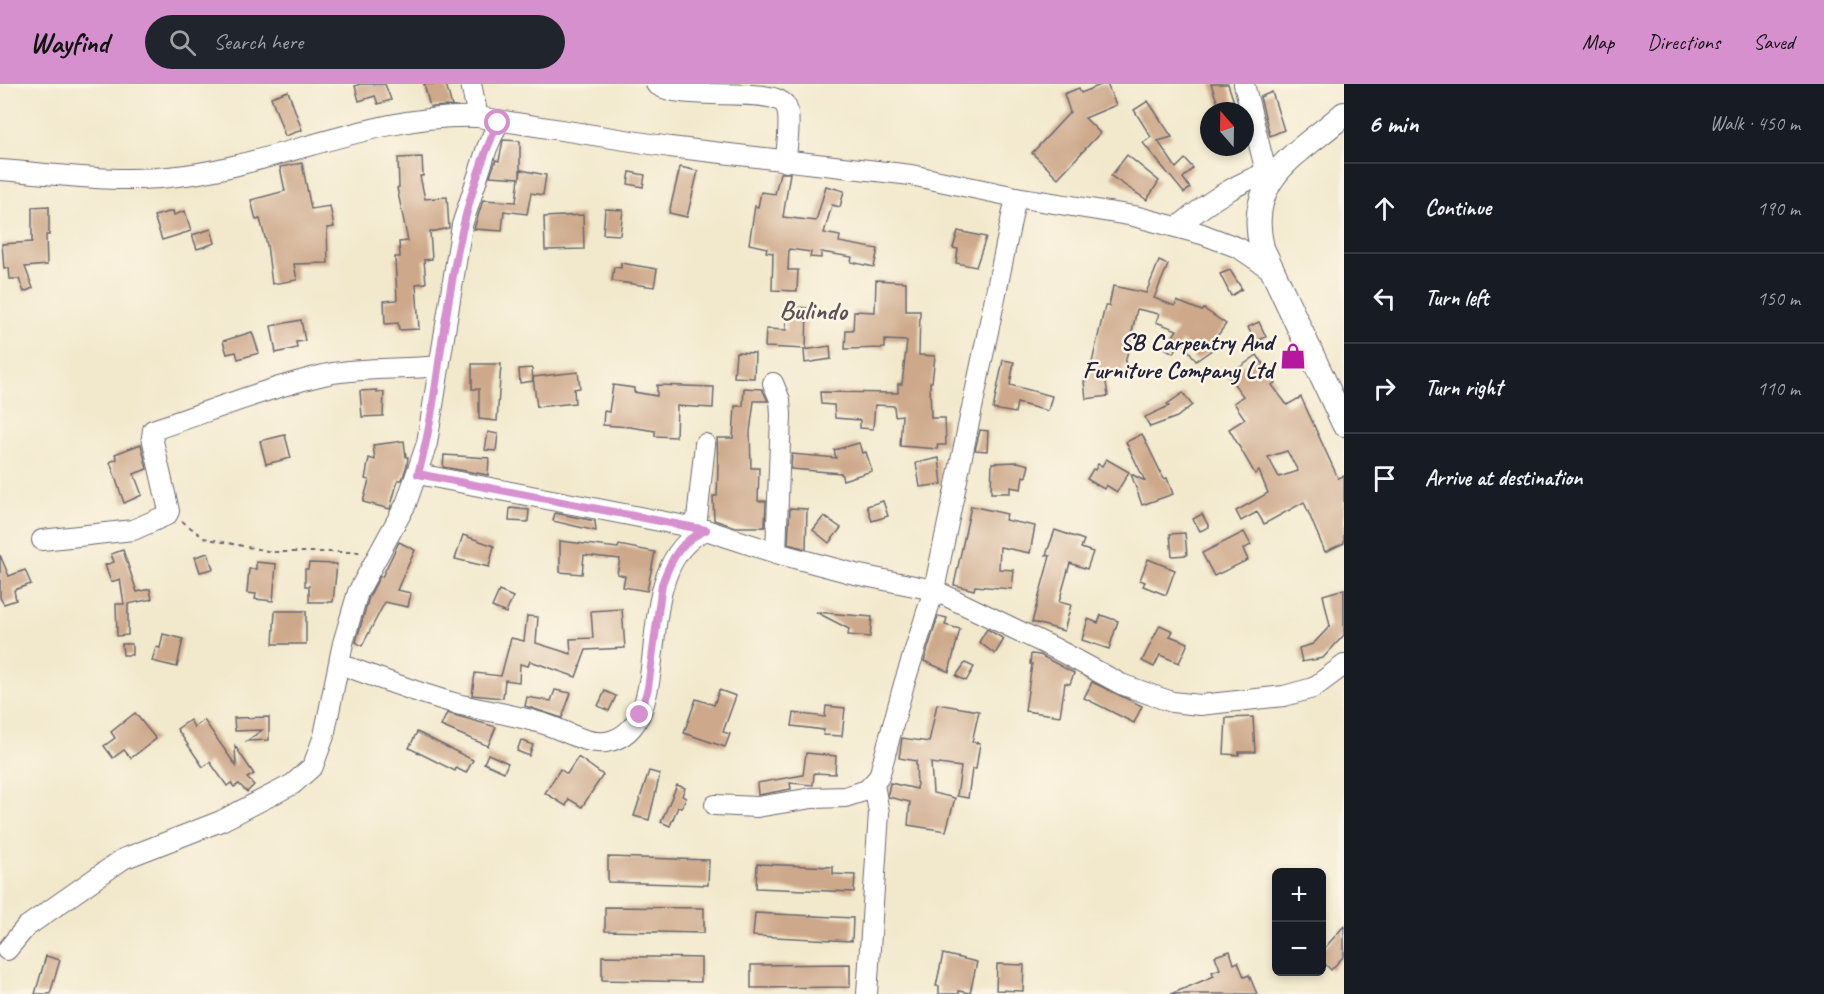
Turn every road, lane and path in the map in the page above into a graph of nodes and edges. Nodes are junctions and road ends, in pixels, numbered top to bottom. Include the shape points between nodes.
1 (471, 84) edge
2 (656, 84) edge
3 (1244, 84) edge
4 (1344, 114) edge
5 (478, 117) junction
6 (498, 123) junction
7 (786, 162) junction
8 (0, 170) edge
9 (1272, 171) junction
10 (1016, 197) junction
11 (1179, 226) junction
12 (1274, 272) junction
13 (439, 366) junction
14 (773, 382) dead end
15 (1344, 424) edge
16 (705, 444) dead end
17 (418, 474) junction
18 (169, 511) junction
19 (701, 529) junction
20 (42, 540) dead end
21 (379, 552) junction
22 (776, 553) junction
23 (934, 590) junction
24 (340, 664) junction
25 (1344, 666) edge
26 (874, 784) junction
27 (715, 805) dead end
28 (7, 950) dead end
29 (867, 994) edge

1 - 5 street
2 - 7 street via 694,94 756,92 780,99 788,118
3 - 9 street
4 - 9 main road
5 - 6 street
5 - 8 street via 420,120 272,157 170,177
6 - 7 street
6 - 13 street via 462,225
7 - 10 street via 911,175
9 - 11 street via 1225,192
9 - 12 main road via 1258,222 1262,248
10 - 11 street
10 - 23 street
11 - 12 street via 1239,248
12 - 15 main road
13 - 17 street
13 - 18 street via 330,374 153,430
14 - 22 street via 781,415
16 - 19 street
17 - 19 street
17 - 21 street
18 - 20 street via 162,520 134,530
18 - 21 path via 204,537 272,552
19 - 22 street
19 - 24 street via 672,559 662,584 648,688 640,715 616,740 591,741 543,723 399,686
21 - 24 street via 358,592
22 - 23 street
23 - 25 street via 1121,684 1172,702 1200,705 1284,696 1313,688
23 - 26 street
24 - 28 street via 319,753 305,776 221,821 123,859 26,927
26 - 27 street via 845,797 757,807
26 - 29 street via 879,813

